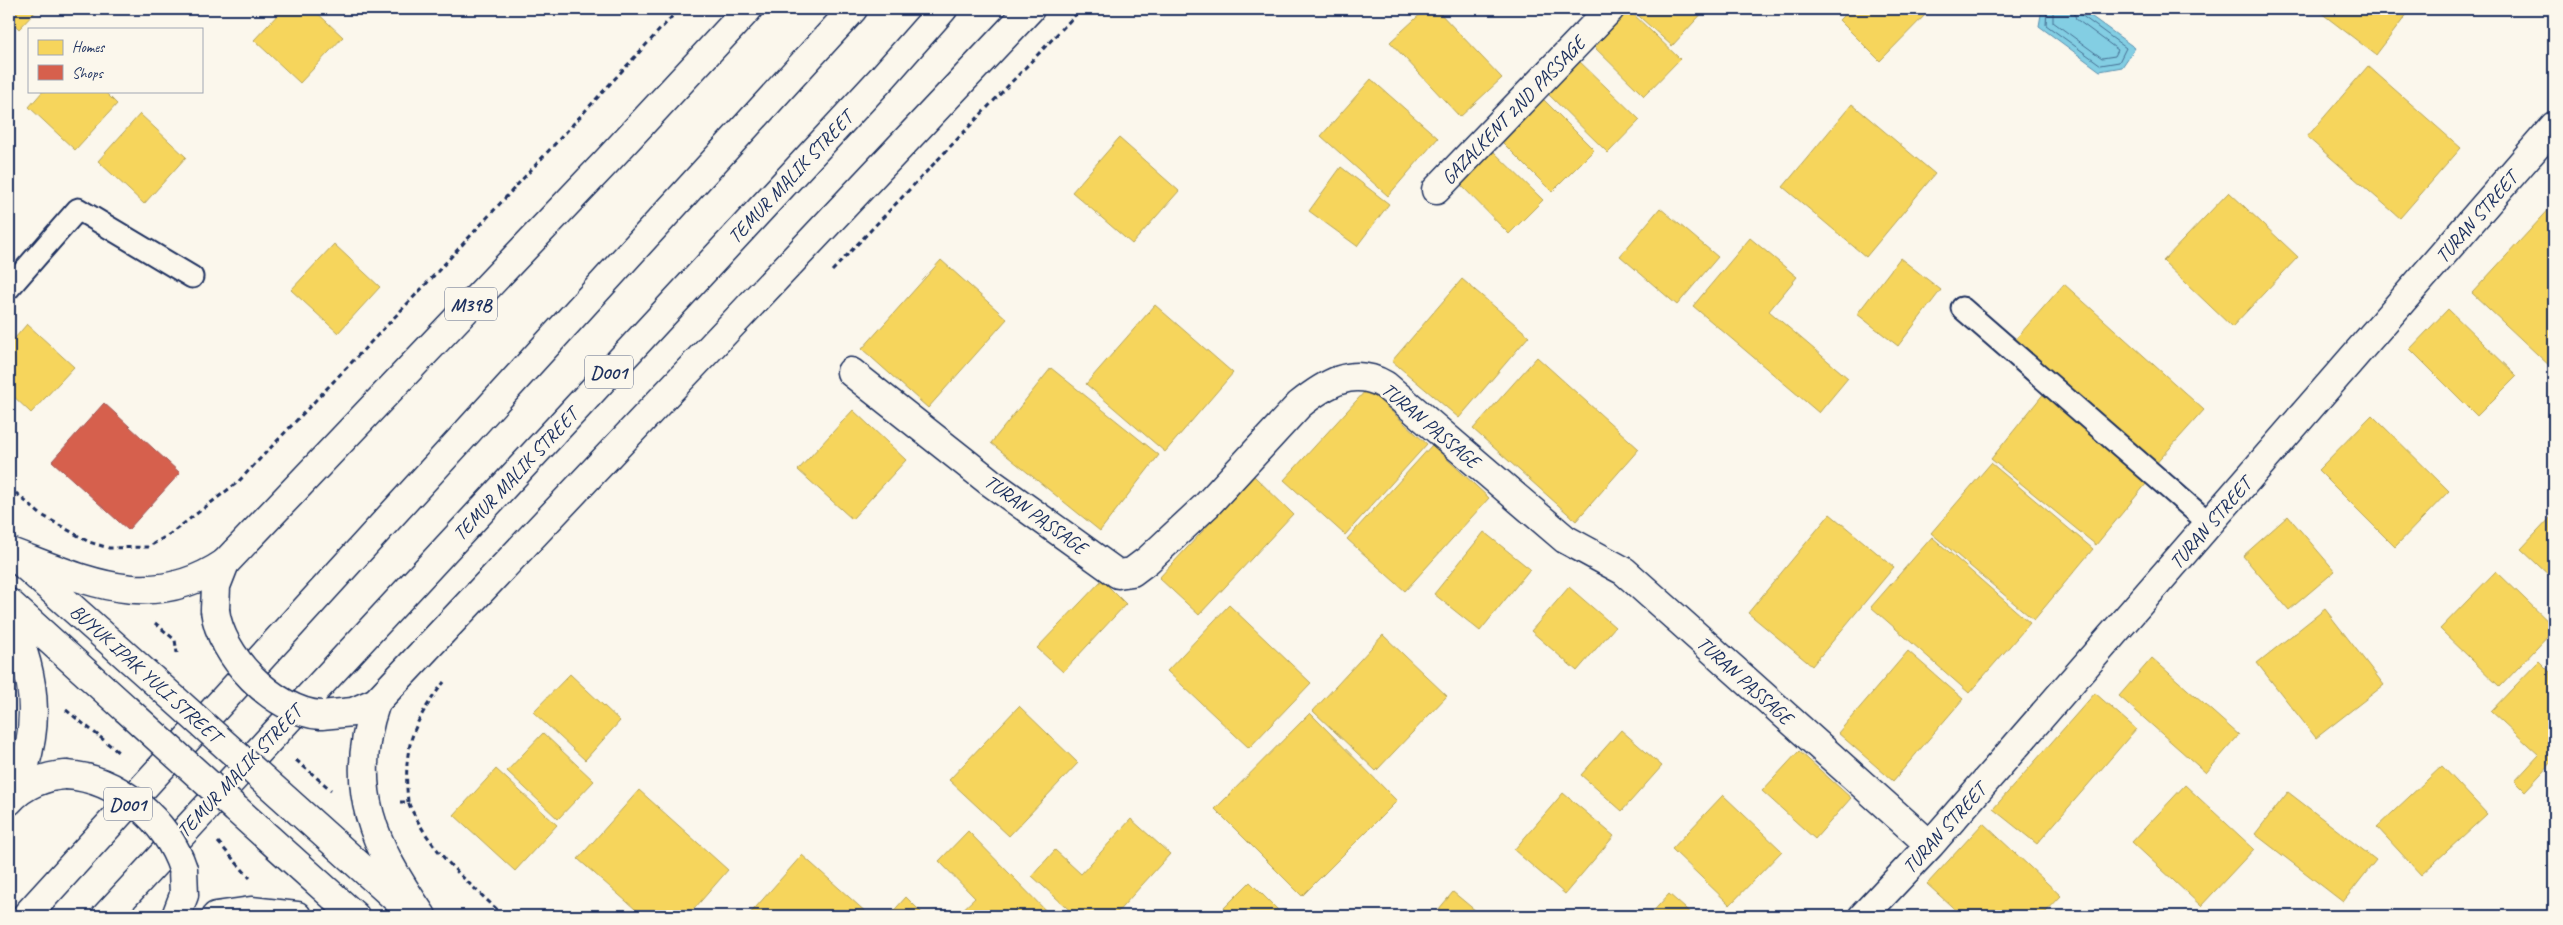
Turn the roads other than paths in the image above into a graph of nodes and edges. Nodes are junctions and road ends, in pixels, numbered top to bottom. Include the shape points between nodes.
1 (748, 9) edge
2 (853, 9) edge
3 (943, 9) edge
4 (1030, 9) edge
5 (1610, 9) edge
6 (2554, 126) edge
7 (1436, 190) dead end
8 (192, 277) dead end
9 (9, 288) edge
10 (1962, 308) dead end
11 (851, 372) dead end
12 (2210, 524) junction
13 (10, 552) edge
14 (224, 563) junction
15 (9, 603) edge
16 (9, 618) edge
17 (376, 702) junction
18 (10, 800) edge
19 (1930, 845) junction
20 (26, 916) edge
21 (106, 916) edge
22 (176, 916) edge
23 (216, 916) edge
24 (297, 916) edge
25 (355, 916) edge
26 (416, 916) edge
27 (422, 916) edge
28 (1863, 916) edge

1 - 14 main road, M39B
2 - 20 main road, D001
3 - 21 main road, TEMUR MALIK STREET / D001
4 - 17 main road
5 - 7 main road, GAZALKENT 2ND PASSAGE
6 - 12 main road, TURAN STREET
8 - 9 lane via 78,210
10 - 12 lane
11 - 19 main road, TURAN PASSAGE via 990,482 1118,574 1132,572 1148,560 1314,393 1344,378 1361,376 1376,379 1565,539 1624,571
12 - 19 main road, TURAN STREET
13 - 14 main road, M39B via 98,584 129,590 159,590 186,584
13 - 26 main road, BUYUK IPAK YULI STREET, bridge
14 - 17 main road, M39B, bridge via 216,586 218,627 240,665 258,684 291,706 320,714 353,712
15 - 25 main road, BUYUK IPAK YULI STREET, bridge
16 - 18 main road via 28,663 34,722 27,760
17 - 27 main road via 364,755 367,803 374,832 386,860
18 - 22 main road, bridge via 36,782 66,775 96,780 122,794 144,811 171,841 182,869 184,895
19 - 28 main road, TURAN STREET
23 - 24 main road via 251,911

